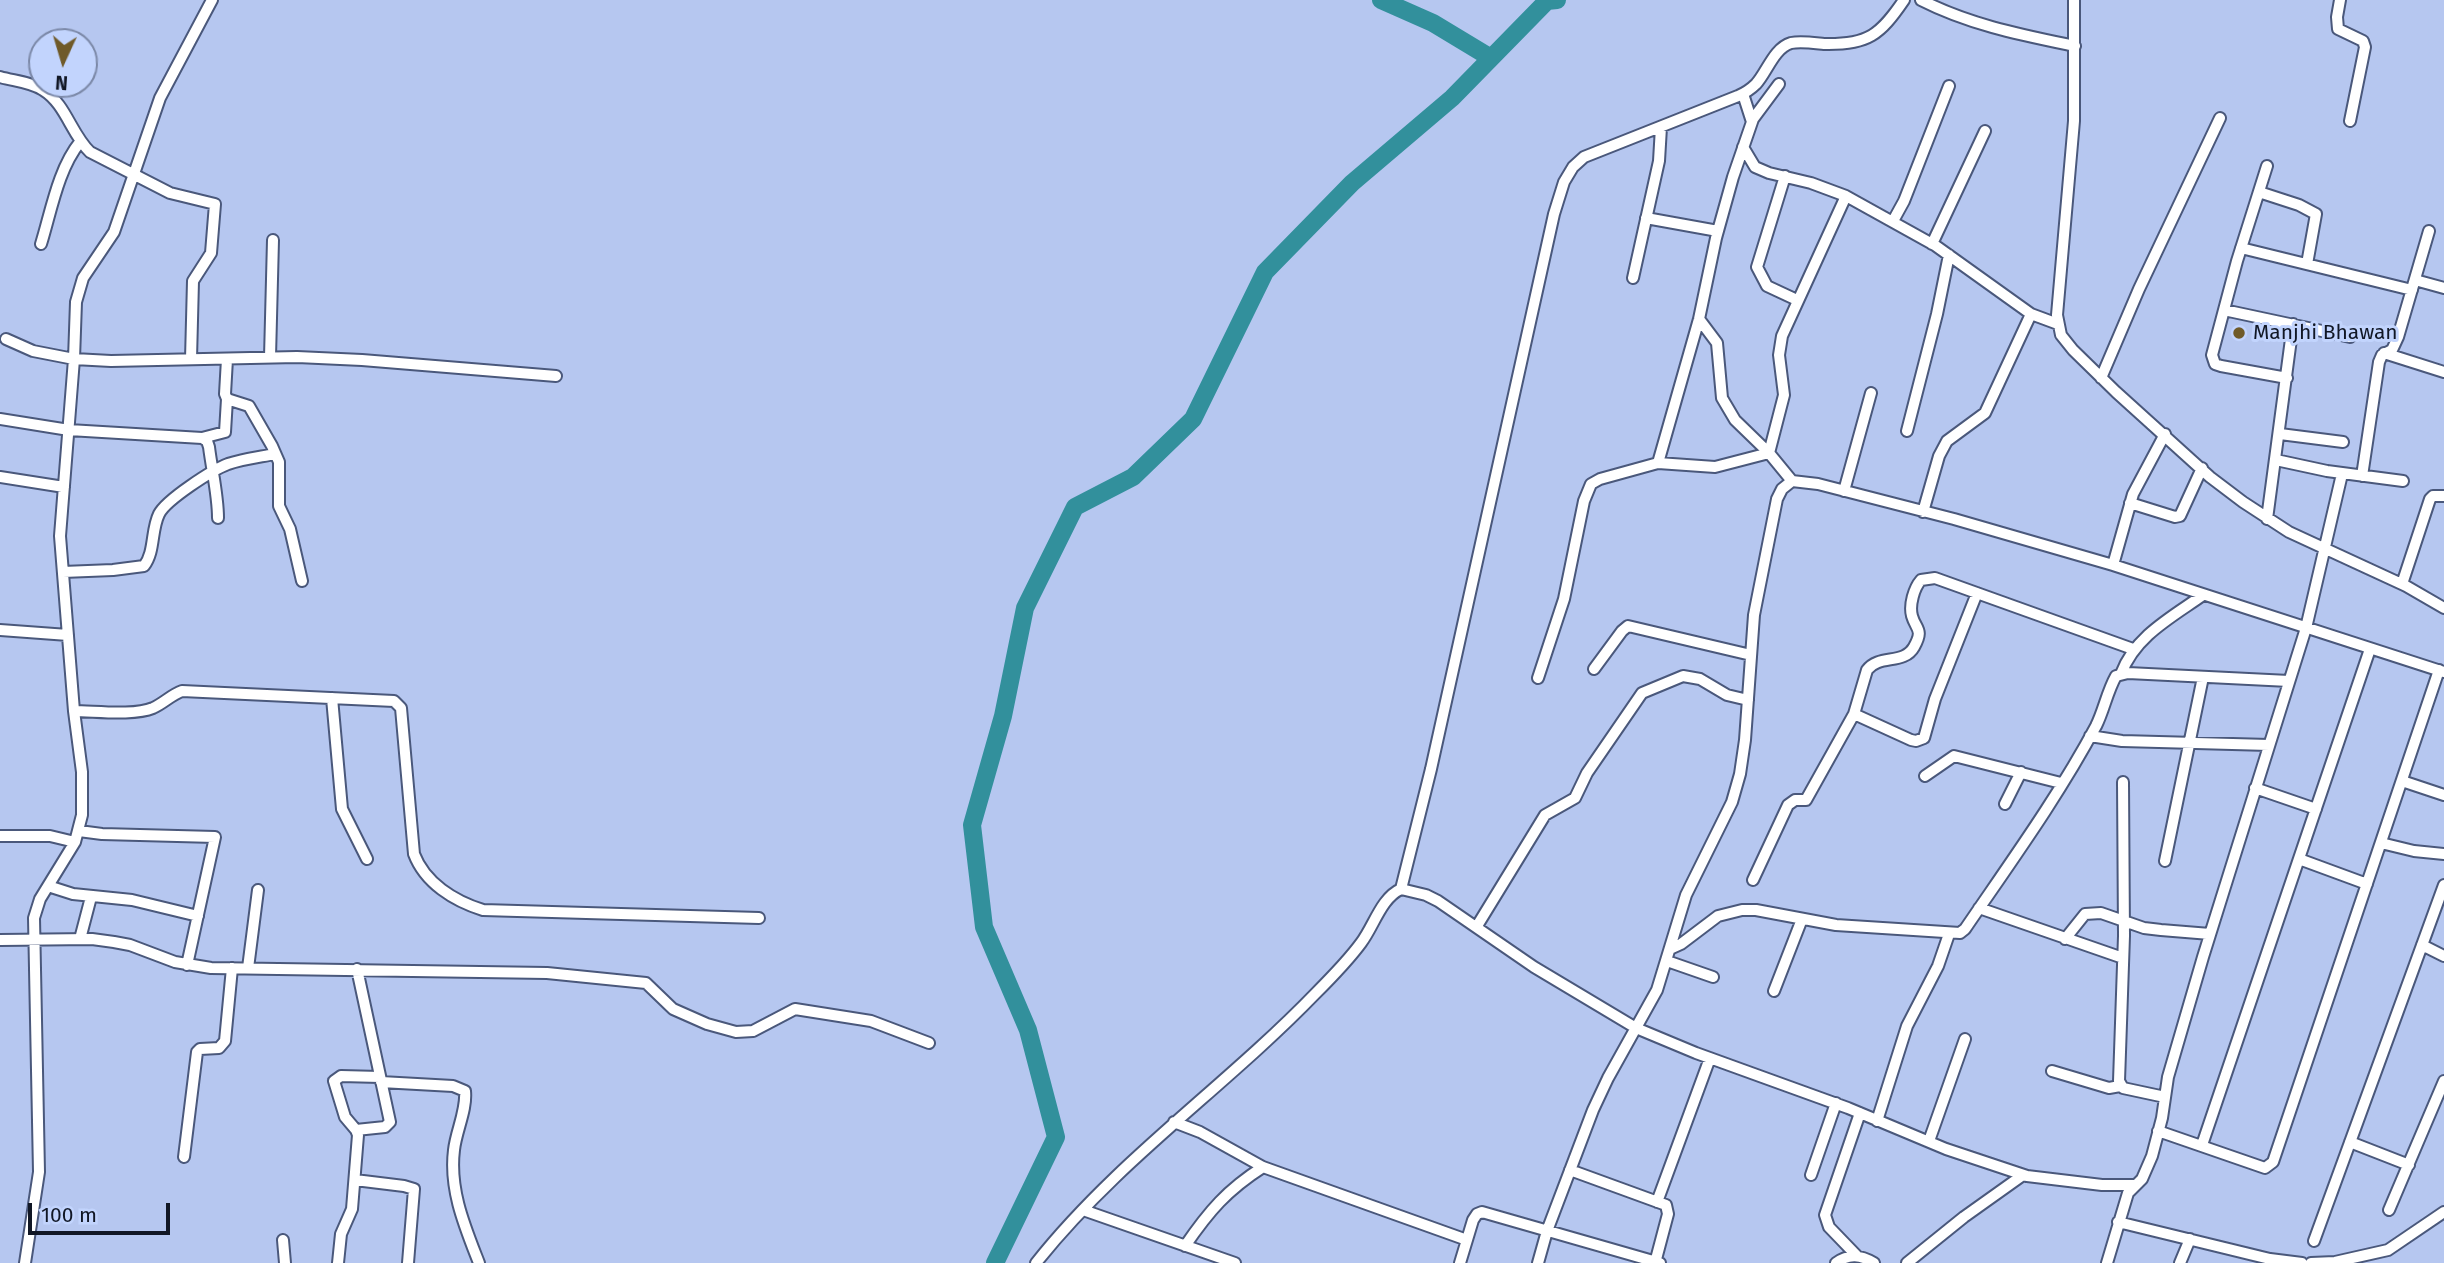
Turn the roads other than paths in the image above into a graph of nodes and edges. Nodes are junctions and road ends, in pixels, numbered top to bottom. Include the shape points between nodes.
1 (212, 0) edge
2 (1904, 0) edge
3 (1921, 0) edge
4 (2074, 0) edge
5 (2340, 0) edge
6 (2075, 46) junction
7 (0, 78) edge
8 (1779, 84) dead end
9 (1949, 86) dead end
10 (1743, 94) junction
11 (2220, 118) dead end
12 (2350, 121) dead end
13 (1752, 122) junction
14 (1661, 127) junction
15 (1985, 131) dead end
16 (80, 142) junction
17 (1743, 147) junction
18 (2267, 166) dead end
19 (133, 173) junction
20 (1785, 176) junction
21 (2259, 192) junction
22 (1846, 196) junction
23 (1646, 218) junction
24 (1893, 221) junction
25 (1718, 231) junction
26 (2430, 231) dead end
27 (273, 240) dead end
28 (41, 244) dead end
29 (1932, 244) junction
30 (2241, 248) junction
31 (1949, 256) junction
32 (2307, 264) junction
33 (1633, 278) dead end
34 (2413, 285) junction
35 (2444, 288) edge
36 (1797, 300) junction
37 (2224, 310) junction
38 (2031, 314) junction
39 (1699, 319) junction
40 (2058, 324) junction
41 (2293, 324) junction
42 (2350, 337) dead end
43 (6, 339) dead end
44 (2385, 353) junction
45 (270, 357) junction
46 (74, 359) junction
47 (191, 359) junction
48 (227, 359) junction
49 (2444, 372) edge
50 (556, 376) dead end
51 (2101, 378) junction
52 (2287, 379) junction
53 (1871, 393) dead end
54 (227, 399) junction
55 (0, 419) edge
56 (69, 430) junction
57 (1907, 431) dead end
58 (2165, 434) junction
59 (2280, 434) junction
60 (202, 438) junction
61 (2343, 442) dead end
62 (1769, 453) junction
63 (275, 454) junction
64 (2276, 460) junction
65 (1658, 463) junction
66 (2202, 468) junction
67 (212, 472) junction
68 (2342, 474) junction
69 (2362, 476) junction
70 (0, 477) edge
71 (1792, 481) junction
72 (2403, 481) dead end
73 (65, 487) junction
74 (1844, 491) junction
75 (2444, 496) edge
76 (2130, 503) junction
77 (1923, 512) junction
78 (218, 518) dead end
79 (2267, 519) junction
80 (2326, 550) junction
81 (2113, 565) junction
82 (63, 572) junction
83 (302, 581) dead end
84 (2402, 584) junction
85 (1978, 593) junction
86 (2203, 595) junction
87 (2444, 608) edge
88 (2306, 628) junction
89 (0, 630) edge
90 (68, 635) junction
91 (2133, 649) junction
92 (2370, 649) junction
93 (1751, 655) junction
94 (1594, 669) dead end
95 (2442, 671) edge
96 (2121, 674) junction
97 (2203, 677) junction
98 (1538, 678) dead end
99 (2289, 681) junction
100 (332, 698) junction
101 (1748, 699) junction
102 (74, 712) junction
103 (1854, 714) junction
104 (2090, 736) junction
105 (2189, 742) junction
106 (2269, 745) junction
107 (2021, 772) junction
108 (1926, 776) dead end
109 (2402, 781) junction
110 (2123, 782) dead end
111 (2061, 783) junction
112 (2255, 788) junction
113 (2444, 795) edge
114 (2005, 804) dead end
115 (2316, 809) junction
116 (0, 836) edge
117 (77, 836) junction
118 (2381, 843) junction
119 (2444, 854) edge
120 (366, 859) dead end
121 (2299, 859) junction
122 (2165, 861) dead end
123 (1753, 880) dead end
124 (2367, 884) junction
125 (2444, 885) edge
126 (48, 886) junction
127 (1401, 889) junction
128 (258, 890) dead end
129 (91, 897) junction
130 (2440, 906) edge
131 (1979, 908) junction
132 (198, 916) junction
133 (759, 918) dead end
134 (1802, 919) junction
135 (2124, 921) junction
136 (1477, 926) junction
137 (1949, 934) junction
138 (2210, 934) junction
139 (33, 939) junction
140 (80, 939) junction
141 (2065, 939) junction
142 (0, 940) edge
143 (2422, 945) junction
144 (1670, 949) junction
145 (2444, 956) edge
146 (2123, 958) junction
147 (1667, 961) junction
148 (187, 965) junction
149 (232, 968) junction
150 (248, 968) junction
151 (357, 969) junction
152 (1713, 977) dead end
153 (1774, 991) dead end
154 (1636, 1028) junction
155 (1965, 1039) dead end
156 (929, 1043) dead end
157 (1710, 1058) junction
158 (2052, 1071) dead end
159 (381, 1079) junction
160 (2444, 1081) edge
161 (2120, 1086) junction
162 (2165, 1097) junction
163 (1836, 1103) junction
164 (1860, 1114) junction
165 (1878, 1121) junction
166 (1174, 1122) junction
167 (356, 1130) junction
168 (2158, 1131) junction
169 (1929, 1142) junction
170 (2350, 1142) junction
171 (2202, 1145) junction
172 (184, 1157) dead end
173 (2409, 1165) junction
174 (1263, 1167) junction
175 (1570, 1170) junction
176 (1811, 1175) dead end
177 (2023, 1175) junction
178 (355, 1180) junction
179 (2133, 1185) junction
180 (1657, 1202) junction
181 (1083, 1210) junction
182 (2389, 1210) dead end
183 (2444, 1212) edge
184 (2118, 1222) junction
185 (1547, 1231) junction
186 (2190, 1239) junction
187 (283, 1240) dead end
188 (1467, 1240) junction
189 (2315, 1241) dead end
190 (1185, 1246) junction
191 (1622, 1252) junction
192 (1857, 1256) junction
193 (25, 1263) edge
194 (285, 1263) edge
195 (338, 1263) edge
196 (408, 1263) edge
197 (479, 1263) edge
198 (1036, 1263) edge
199 (1235, 1263) edge
200 (1460, 1263) edge
201 (1538, 1263) edge
202 (1615, 1263) edge
203 (1657, 1263) edge
204 (1836, 1263) edge
205 (1874, 1263) edge
206 (1907, 1263) edge
207 (2107, 1263) edge
208 (2180, 1263) edge
209 (2302, 1263) edge
210 (2311, 1263) edge

1 - 19 street via 160,98
2 - 10 street via 1886,26 1864,41 1846,45 1791,43 1779,50 1758,82
3 - 6 street via 1960,19
4 - 6 street
5 - 12 street via 2338,29 2364,41 2365,47
6 - 40 street via 2074,121
7 - 16 street via 48,94
8 - 13 street
9 - 24 street
10 - 13 street
10 - 14 street
11 - 51 street
13 - 17 street
14 - 23 street via 1659,161
14 - 127 street via 1584,157 1564,182
15 - 29 street
16 - 19 street via 90,152
16 - 28 street via 66,166
17 - 20 street via 1755,167
17 - 25 street
18 - 21 street
19 - 46 street via 114,232 79,288
19 - 47 street via 170,193 215,204 211,253 193,281
20 - 22 street
20 - 36 street via 1757,267 1767,286
21 - 30 street
21 - 32 street via 2316,214
22 - 24 street
22 - 36 street
23 - 25 street
23 - 33 street
24 - 29 street
25 - 39 street
26 - 34 street
27 - 45 street
29 - 31 street
30 - 32 street
30 - 37 street
31 - 38 street
31 - 57 street
32 - 34 street
34 - 35 street
34 - 44 street via 2398,337 2392,350
36 - 62 street via 1782,336 1779,355 1784,395
37 - 41 street
37 - 52 street via 2212,355 2215,364
38 - 40 street
38 - 77 street via 1984,413 1947,441
39 - 62 street via 1717,342 1722,398 1735,420
39 - 65 street
40 - 51 street via 2061,335
41 - 42 street
41 - 52 street
43 - 46 street via 33,351
44 - 49 street
44 - 69 street via 2378,370
45 - 48 street
45 - 50 street
46 - 47 street
46 - 56 street
47 - 48 street
48 - 54 street
51 - 58 street
52 - 59 street
53 - 74 street
54 - 60 street via 225,432
54 - 63 street via 249,407
55 - 56 street
56 - 60 street
56 - 73 street
58 - 66 street
58 - 76 street
59 - 61 street
59 - 64 street
60 - 67 street via 209,447
62 - 65 street via 1715,467
62 - 71 street
63 - 67 street
63 - 83 street via 280,473 279,506 290,529
64 - 68 street
64 - 79 street
65 - 98 street via 1600,479 1587,491 1564,599
66 - 76 street via 2180,516
66 - 79 street
67 - 78 street
67 - 82 street via 161,510 144,566
68 - 69 street
68 - 80 street
69 - 72 street
70 - 73 street
71 - 74 street
71 - 93 street via 1777,499 1757,594
73 - 82 street via 60,536
74 - 77 street
75 - 84 street via 2430,499
76 - 81 street
77 - 81 street
79 - 80 street
80 - 84 street
80 - 88 street
81 - 86 street
82 - 90 street
84 - 87 street
85 - 91 street
85 - 103 street via 1924,738 1911,740
85 - 103 street via 1935,578 1921,579 1912,605 1919,630 1915,646 1905,656 1871,664
86 - 88 street
86 - 91 street
88 - 92 street
88 - 99 street
89 - 90 street
90 - 102 street
91 - 96 street
92 - 95 street
92 - 115 street
93 - 94 street via 1628,626
93 - 101 street
95 - 109 street
96 - 97 street
96 - 104 street via 2112,684
97 - 99 street
97 - 105 street
99 - 106 street
100 - 102 street via 182,691 142,711
100 - 120 street via 342,809
100 - 133 street via 398,704 414,853 428,877 469,905 516,912
101 - 136 street via 1683,676 1642,693 1575,798 1545,815
101 - 144 street via 1740,775 1732,802 1686,895
102 - 117 street via 83,797
103 - 123 street via 1807,800 1788,805
104 - 105 street
104 - 111 street
105 - 106 street
105 - 122 street
106 - 112 street
107 - 108 street via 1954,756
107 - 111 street
107 - 114 street
109 - 113 street
109 - 118 street
110 - 135 street
111 - 131 street
112 - 115 street
112 - 138 street
115 - 121 street
116 - 117 street
117 - 126 street
117 - 132 street via 215,837
118 - 119 street
118 - 124 street
121 - 124 street
121 - 171 street
124 - 171 street via 2273,1162 2265,1168
125 - 130 street
126 - 129 street
126 - 139 street via 36,909
127 - 136 street via 1426,895
127 - 166 street via 1388,898 1341,967 1292,1018
128 - 150 street
129 - 132 street via 132,900
129 - 140 street
130 - 143 street
131 - 137 street via 1965,929
131 - 141 street
132 - 148 street
134 - 137 street
134 - 144 street via 1756,910 1730,911
134 - 153 street
135 - 138 street
135 - 141 street via 2101,913 2085,914
135 - 146 street
136 - 154 street via 1534,967
137 - 165 street via 1907,1026
138 - 162 street
139 - 140 street
139 - 142 street
139 - 193 street via 39,1172
140 - 148 street via 130,945
141 - 146 street
143 - 145 street
143 - 170 street
144 - 147 street
146 - 161 street
147 - 152 street
147 - 154 street
148 - 149 street
149 - 150 street
149 - 172 street via 225,1041 219,1048 197,1052
150 - 151 street
151 - 156 street via 547,973 646,983 673,1009 736,1032 753,1031 795,1009 871,1021
151 - 159 street
154 - 157 street
154 - 175 street via 1603,1088
155 - 169 street
157 - 163 street
157 - 180 street
158 - 161 street via 2109,1088
159 - 167 street via 389,1125
159 - 167 street via 341,1076 334,1081 345,1117
159 - 197 street via 465,1091 453,1155 455,1187 462,1221
160 - 173 street
161 - 162 street
162 - 168 street
163 - 164 street
163 - 176 street
164 - 165 street
164 - 192 street via 1825,1215 1829,1227
165 - 169 street
166 - 174 street
166 - 181 street
167 - 178 street
168 - 171 street
168 - 179 street via 2146,1173
169 - 177 street
170 - 173 street
170 - 189 street
173 - 182 street
174 - 188 street
174 - 190 street via 1222,1197
175 - 180 street
175 - 185 street
177 - 179 street
177 - 206 street
178 - 195 street
178 - 196 street via 414,1189
179 - 184 street
180 - 203 street via 1666,1205 1668,1214
181 - 190 street
181 - 198 street
183 - 210 street via 2388,1250
184 - 186 street
184 - 207 street
185 - 188 street via 1482,1212 1473,1220
185 - 191 street
185 - 201 street
186 - 208 street
186 - 209 street
187 - 194 street
188 - 200 street
190 - 199 street
191 - 202 street
191 - 203 street
192 - 204 street
192 - 205 street

